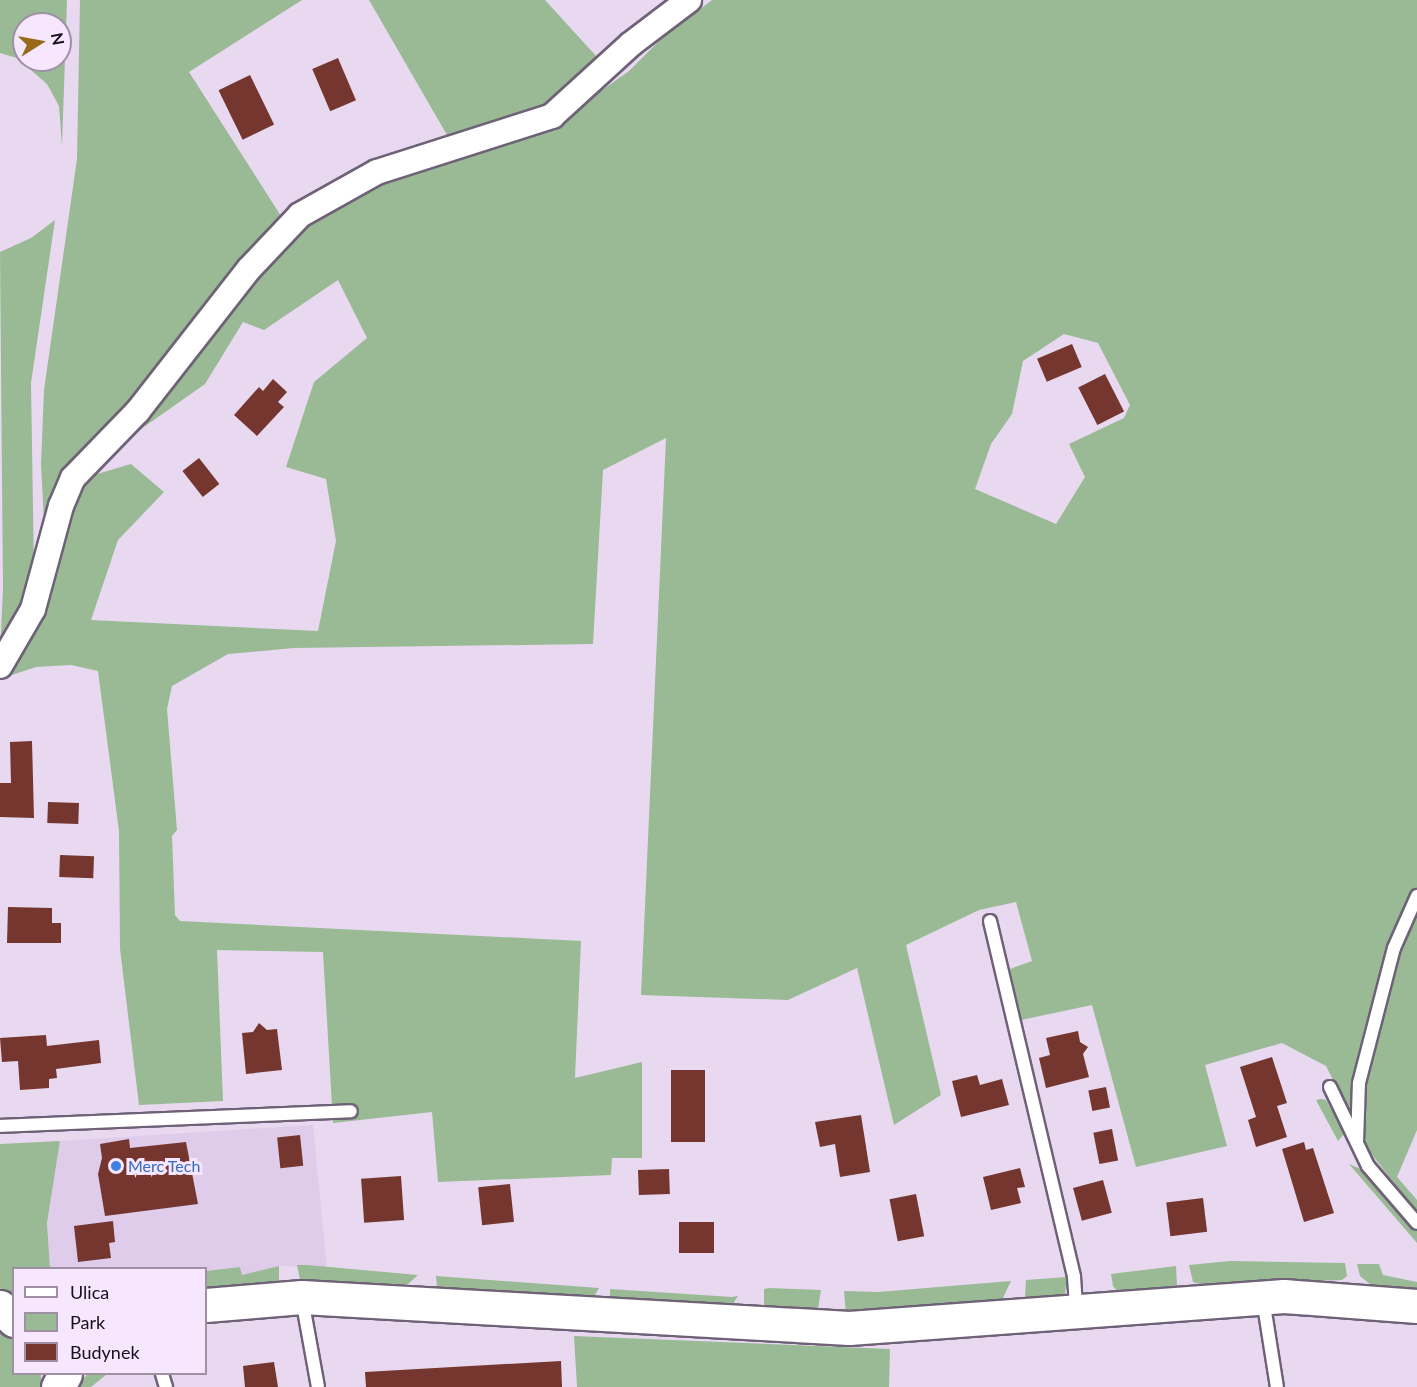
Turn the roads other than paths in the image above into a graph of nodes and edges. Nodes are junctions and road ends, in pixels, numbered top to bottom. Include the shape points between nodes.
1 (689, 0) edge
2 (0, 666) edge
3 (1417, 896) edge
4 (990, 921) dead end
5 (1330, 1087) dead end
6 (351, 1111) dead end
7 (0, 1126) edge
8 (1357, 1142) junction
9 (1417, 1223) edge
10 (1263, 1297) junction
11 (302, 1298) junction
12 (207, 1305) edge
13 (1417, 1306) edge
14 (0, 1307) edge
15 (1076, 1313) junction
16 (12, 1318) edge
17 (318, 1387) edge
18 (1277, 1387) edge

1 - 2 street via 631,44 552,116 377,172 300,214 249,269 138,411 73,478 61,506 33,609
3 - 8 lane via 1394,948 1359,1083
4 - 15 lane via 1074,1277
5 - 8 lane
6 - 7 lane
8 - 9 lane via 1368,1166
10 - 13 street
10 - 15 street
10 - 18 lane
11 - 12 street
11 - 15 street via 849,1328
11 - 17 lane
14 - 16 street

